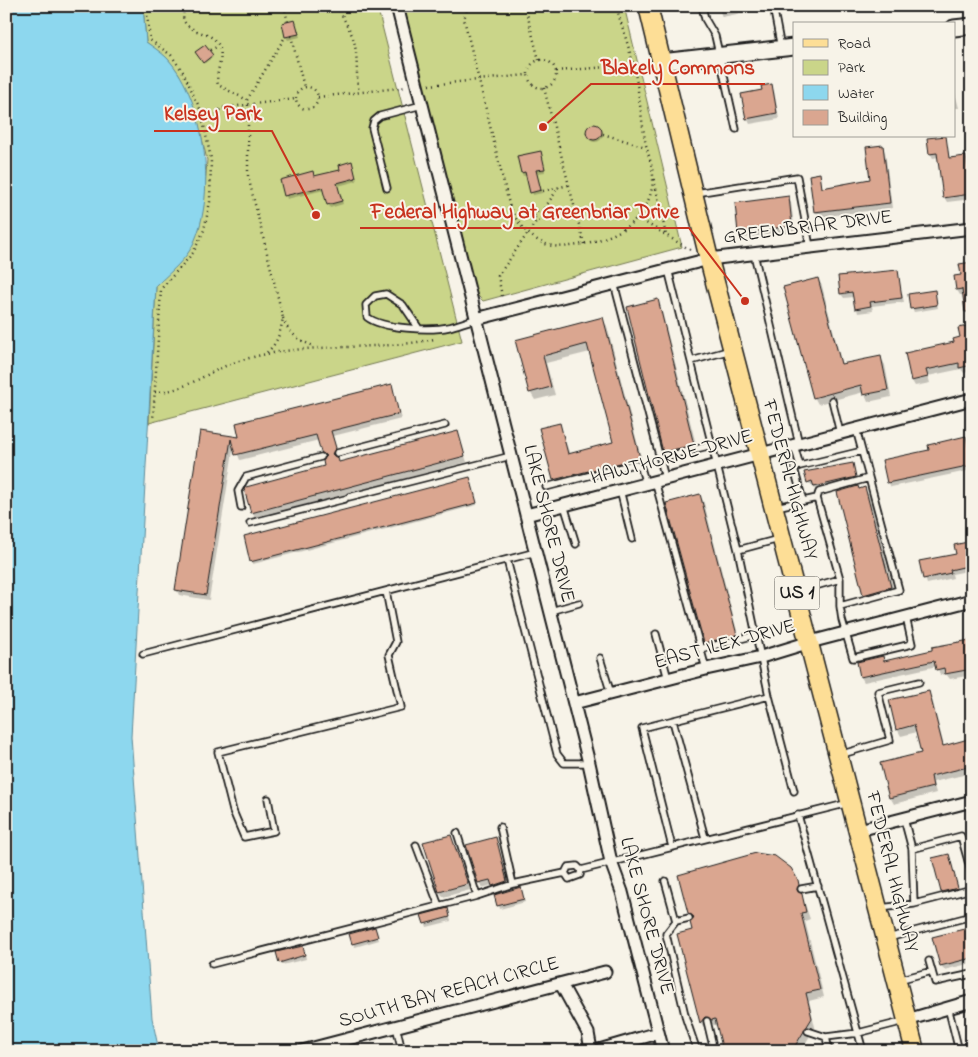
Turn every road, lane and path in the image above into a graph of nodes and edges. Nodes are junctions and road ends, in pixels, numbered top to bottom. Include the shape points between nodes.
1 (146, 6) edge
2 (190, 6) edge
3 (284, 6) edge
4 (339, 6) edge
5 (397, 6) edge
6 (468, 6) edge
7 (525, 6) edge
8 (616, 6) edge
9 (648, 6) edge
10 (702, 6) edge
11 (773, 6) edge
12 (288, 22) dead end
13 (972, 26) edge
14 (956, 28) edge
15 (291, 36) dead end
16 (285, 37) dead end
17 (219, 46) junction
18 (788, 47) edge
19 (210, 50) dead end
20 (719, 56) junction
21 (540, 60) junction
22 (661, 62) junction
23 (633, 66) junction
24 (556, 71) junction
25 (304, 87) junction
26 (544, 88) junction
27 (359, 92) dead end
28 (295, 99) junction
29 (247, 100) junction
30 (246, 105) junction
31 (422, 105) junction
32 (203, 120) junction
33 (736, 129) dead end
34 (603, 134) dead end
35 (646, 147) junction
36 (653, 178) junction
37 (569, 185) junction
38 (559, 187) junction
39 (387, 188) dead end
40 (543, 191) dead end
41 (693, 193) junction
42 (542, 212) junction
43 (638, 218) junction
44 (537, 220) junction
45 (972, 228) edge
46 (527, 233) junction
47 (667, 236) junction
48 (584, 244) junction
49 (810, 247) junction
50 (754, 254) junction
51 (709, 259) junction
52 (668, 269) junction
53 (614, 283) junction
54 (502, 296) dead end
55 (283, 318) junction
56 (476, 319) junction
57 (418, 327) junction
58 (437, 338) dead end
59 (316, 347) junction
60 (733, 350) junction
61 (265, 354) junction
62 (691, 361) junction
63 (155, 392) junction
64 (972, 399) edge
65 (832, 400) dead end
66 (153, 420) dead end
67 (445, 425) dead end
68 (856, 429) junction
69 (840, 433) junction
70 (796, 444) junction
71 (712, 445) junction
72 (862, 451) junction
73 (337, 453) dead end
74 (760, 454) junction
75 (511, 456) junction
76 (321, 457) dead end
77 (660, 458) junction
78 (717, 465) junction
79 (800, 466) junction
80 (869, 478) junction
81 (655, 481) junction
82 (546, 487) dead end
83 (620, 490) junction
84 (817, 498) junction
85 (803, 501) junction
86 (564, 505) junction
87 (241, 507) dead end
88 (775, 507) junction
89 (526, 515) junction
90 (250, 523) dead end
91 (783, 538) junction
92 (632, 539) dead end
93 (576, 544) dead end
94 (738, 550) junction
95 (536, 552) junction
96 (507, 560) junction
97 (840, 579) junction
98 (386, 591) junction
99 (797, 591) junction
100 (972, 600) edge
101 (578, 603) dead end
102 (840, 606) junction
103 (551, 611) junction
104 (906, 617) junction
105 (846, 633) junction
106 (656, 634) dead end
107 (756, 635) junction
108 (810, 642) junction
109 (700, 649) junction
110 (143, 654) dead end
111 (600, 658) dead end
112 (761, 658) junction
113 (706, 669) junction
114 (668, 679) junction
115 (919, 682) dead end
116 (611, 694) junction
117 (769, 696) junction
118 (574, 703) junction
119 (673, 721) junction
120 (840, 755) junction
121 (589, 763) junction
122 (794, 791) dead end
123 (268, 799) dead end
124 (972, 801) edge
125 (852, 803) junction
126 (798, 815) junction
127 (904, 819) junction
128 (500, 827) dead end
129 (859, 830) junction
130 (457, 832) dead end
131 (705, 838) junction
132 (416, 845) dead end
133 (672, 847) junction
134 (912, 849) junction
135 (611, 862) junction
136 (581, 870) junction
137 (565, 873) junction
138 (972, 875) edge
139 (665, 881) dead end
140 (514, 884) junction
141 (818, 886) junction
142 (800, 889) dead end
143 (972, 889) edge
144 (477, 896) junction
145 (914, 904) junction
146 (440, 906) junction
147 (880, 908) junction
148 (972, 916) edge
149 (689, 918) dead end
150 (676, 921) junction
151 (888, 938) junction
152 (929, 961) dead end
153 (212, 964) dead end
154 (932, 971) junction
155 (605, 972) dead end
156 (972, 974) edge
157 (896, 980) junction
158 (561, 984) junction
159 (972, 1001) edge
160 (948, 1007) junction
161 (907, 1020) junction
162 (708, 1021) dead end
163 (396, 1026) junction
164 (808, 1031) dead end
165 (658, 1033) junction
166 (858, 1033) junction
167 (826, 1037) junction
168 (595, 1050) edge
169 (302, 1051) edge
170 (402, 1051) edge
171 (663, 1051) edge
172 (697, 1051) edge
173 (711, 1051) edge
174 (829, 1051) edge
175 (864, 1051) edge
176 (916, 1051) edge
177 (959, 1051) edge

1 - 32 path via 150,40 171,55 183,72
2 - 17 path via 182,14 184,21 198,33 211,37
3 - 12 path
4 - 27 path via 353,38
5 - 31 street, LAKE SHORE DRIVE
6 - 46 path via 464,19 510,208
7 - 21 path
8 - 23 path
9 - 22 main road, FEDERAL HIGHWAY / US 1
10 - 20 lane via 704,19 715,36
11 - 18 lane
13 - 14 street
15 - 25 path
16 - 29 path
17 - 19 path
17 - 29 path via 218,85
18 - 20 street
20 - 22 street
20 - 33 lane
21 - 24 path via 550,62
21 - 26 path via 530,66 528,75 534,86
22 - 23 path
22 - 41 main road, FEDERAL HIGHWAY / US 1
23 - 24 path
23 - 35 path
24 - 26 path via 554,80
25 - 28 path via 297,91
25 - 28 path via 311,87 316,92 316,105 310,109 302,108
26 - 37 path
28 - 30 path
29 - 30 path
30 - 32 path via 221,108 215,116
30 - 55 path via 248,176
31 - 39 lane via 380,116 374,121 372,128
31 - 56 street, LAKE SHORE DRIVE
32 - 63 path via 211,160 210,202 204,230 193,253 160,289
34 - 35 path
35 - 36 path
36 - 43 path via 648,203
36 - 47 path
37 - 38 path
37 - 48 path
38 - 40 path
38 - 42 path
41 - 49 lane via 797,177
41 - 51 main road, FEDERAL HIGHWAY / US 1
42 - 44 path via 543,218
42 - 44 path via 536,213
43 - 47 path
43 - 48 path via 616,234
44 - 46 path
45 - 49 street, GREENBRIAR DRIVE
46 - 48 path via 554,247
46 - 54 path via 498,276
47 - 51 path
49 - 50 street, GREENBRIAR DRIVE
50 - 51 street, GREENBRIAR DRIVE
50 - 70 lane
51 - 52 street, GREENBRIAR DRIVE
51 - 60 main road, FEDERAL HIGHWAY / US 1
52 - 53 street, GREENBRIAR DRIVE
52 - 62 lane
53 - 56 street, GREENBRIAR DRIVE
53 - 77 lane
55 - 59 path via 293,335
55 - 61 path via 280,334
56 - 57 lane via 448,327
56 - 75 street, LAKE SHORE DRIVE
57 - 57 lane via 390,326 372,321 365,312 366,305 375,296 386,294 403,305
58 - 59 path via 398,346
59 - 61 path
60 - 62 lane
60 - 74 main road, FEDERAL HIGHWAY / US 1
61 - 63 path via 221,368 180,388
62 - 71 lane
63 - 66 path
64 - 68 street, HAWTHORNE DRIVE
65 - 69 lane
67 - 73 lane
68 - 69 street, HAWTHORNE DRIVE
68 - 72 lane
69 - 70 street, HAWTHORNE DRIVE
70 - 74 street, HAWTHORNE DRIVE
70 - 79 lane
71 - 77 lane
71 - 78 lane
72 - 79 lane
72 - 80 lane
74 - 78 street, HAWTHORNE DRIVE
74 - 88 main road, FEDERAL HIGHWAY / US 1
75 - 89 street, LAKE SHORE DRIVE
75 - 90 lane
76 - 87 lane via 246,477 238,491
77 - 81 lane
78 - 81 street, HAWTHORNE DRIVE
78 - 94 lane
79 - 85 lane via 794,468
80 - 84 lane via 819,492
80 - 102 lane via 899,590
81 - 82 lane via 634,464
81 - 83 street, HAWTHORNE DRIVE
81 - 109 lane
83 - 86 street, HAWTHORNE DRIVE
83 - 92 lane
84 - 85 lane
84 - 97 lane
85 - 88 lane
86 - 89 street, HAWTHORNE DRIVE
86 - 93 lane
88 - 91 main road, FEDERAL HIGHWAY / US 1
89 - 95 street, LAKE SHORE DRIVE
91 - 94 lane
91 - 99 main road, FEDERAL HIGHWAY / US 1
94 - 107 lane
95 - 96 lane
95 - 103 street, LAKE SHORE DRIVE
96 - 98 lane
96 - 121 lane via 557,754 564,763
97 - 99 lane
97 - 102 lane
98 - 110 lane
98 - 123 lane via 396,642 389,655 401,707 218,752 233,811 244,837 274,831
99 - 108 main road, FEDERAL HIGHWAY / US 1
100 - 104 street, EAST ILEX DRIVE
101 - 103 lane
102 - 105 lane
103 - 118 street, LAKE SHORE DRIVE
104 - 105 street, EAST ILEX DRIVE
104 - 105 lane via 912,644 854,658
105 - 108 street, EAST ILEX DRIVE
106 - 114 lane
107 - 109 lane
107 - 112 lane
108 - 112 street, EAST ILEX DRIVE
108 - 120 main road, FEDERAL HIGHWAY / US 1
109 - 113 lane
111 - 116 lane
112 - 113 street, EAST ILEX DRIVE
112 - 117 lane
113 - 114 street, EAST ILEX DRIVE
114 - 116 street, EAST ILEX DRIVE
115 - 120 lane via 878,692 890,740
116 - 118 street, EAST ILEX DRIVE
117 - 119 lane
117 - 122 lane
118 - 121 street, LAKE SHORE DRIVE
119 - 131 lane
119 - 133 lane via 642,728
120 - 125 main road, FEDERAL HIGHWAY / US 1
121 - 135 street, LAKE SHORE DRIVE
124 - 127 street
125 - 126 lane
125 - 129 main road, FEDERAL HIGHWAY / US 1
126 - 131 lane
126 - 141 lane
127 - 129 street
127 - 134 lane
128 - 140 lane
129 - 147 main road, FEDERAL HIGHWAY / US 1
130 - 144 lane
131 - 133 lane
132 - 146 lane
133 - 135 lane
134 - 138 lane via 961,836
134 - 145 lane
135 - 136 lane
135 - 165 street, LAKE SHORE DRIVE via 622,892
136 - 137 lane via 572,866
136 - 137 lane via 575,878 569,879
137 - 140 lane
139 - 150 lane
140 - 144 lane
141 - 142 lane
141 - 166 lane
143 - 145 lane
144 - 146 lane
145 - 147 lane
146 - 153 lane
147 - 151 main road, FEDERAL HIGHWAY / US 1
148 - 151 lane
149 - 150 lane
150 - 172 lane via 666,934
151 - 157 main road, FEDERAL HIGHWAY / US 1
152 - 154 lane
154 - 156 lane via 936,982
154 - 157 lane
155 - 158 street, SOUTH BAY REACH CIRCLE
157 - 161 main road, FEDERAL HIGHWAY / US 1
158 - 163 street, SOUTH BAY REACH CIRCLE
158 - 168 street
159 - 160 street
160 - 161 street
160 - 177 lane
161 - 166 lane
161 - 176 main road, FEDERAL HIGHWAY / US 1
162 - 173 lane
163 - 169 street, SOUTH BAY REACH CIRCLE
163 - 170 lane
164 - 167 lane
165 - 168 street
165 - 171 street, LAKE SHORE DRIVE
166 - 167 lane
166 - 175 lane
167 - 174 lane

